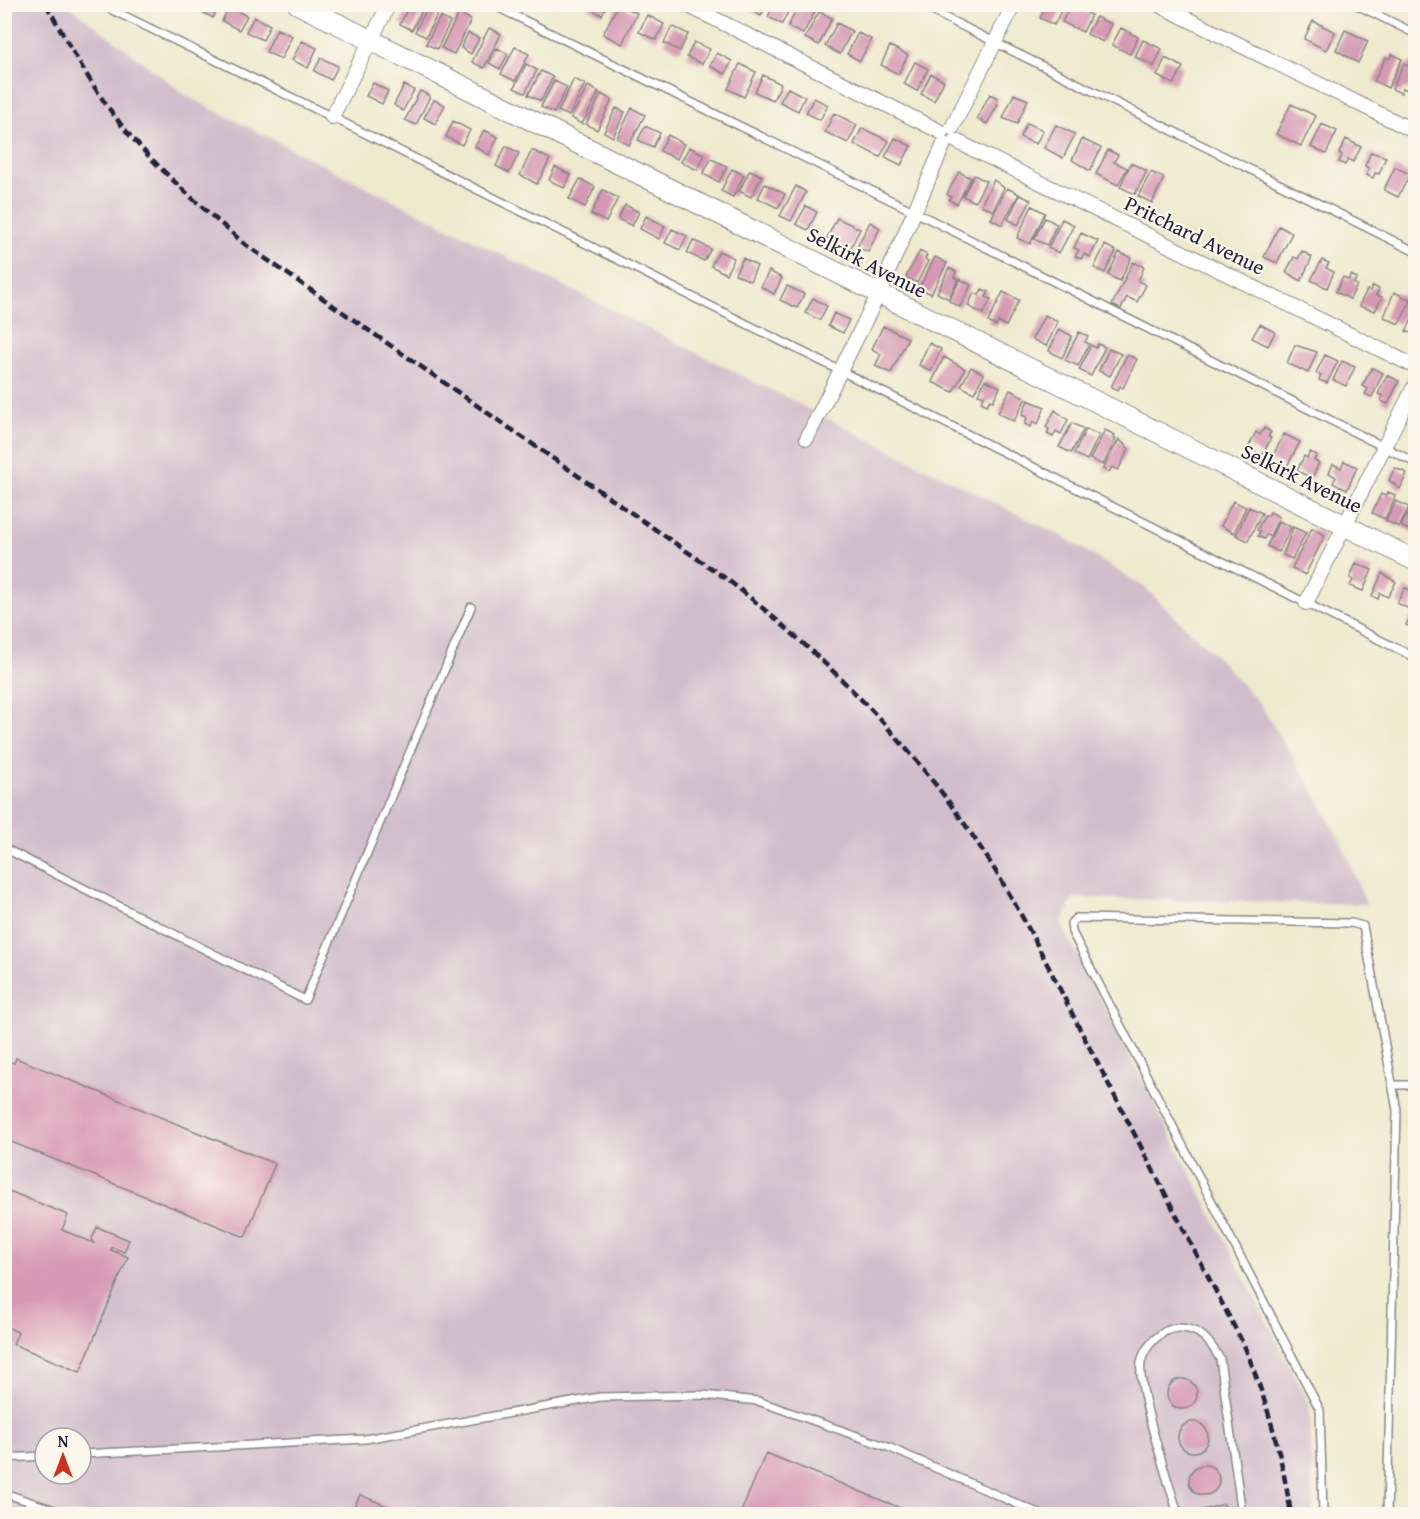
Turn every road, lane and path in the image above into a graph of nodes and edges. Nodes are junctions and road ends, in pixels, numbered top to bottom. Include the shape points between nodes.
1 (100, 4) edge
2 (298, 4) edge
3 (389, 4) edge
4 (491, 4) edge
5 (685, 4) edge
6 (918, 4) edge
7 (1014, 4) edge
8 (1157, 4) edge
9 (1355, 4) edge
10 (1416, 34) edge
11 (372, 40) junction
12 (996, 43) junction
13 (332, 117) junction
14 (1416, 132) edge
15 (948, 136) junction
16 (915, 212) junction
17 (1416, 252) edge
18 (878, 295) junction
19 (1416, 367) edge
20 (840, 371) junction
21 (1416, 383) edge
22 (807, 438) dead end
23 (1384, 447) junction
24 (1416, 463) edge
25 (1344, 526) junction
26 (1416, 561) edge
27 (1306, 603) junction
28 (471, 607) dead end
29 (1416, 658) edge
30 (4, 848) edge
31 (1394, 1085) junction
32 (1416, 1085) edge
33 (93, 1453) edge
34 (33, 1457) edge
35 (4, 1458) edge
36 (4, 1492) edge
37 (66, 1515) edge
38 (1040, 1515) edge
39 (1178, 1515) edge
40 (1242, 1515) edge
41 (1323, 1515) edge
42 (1387, 1515) edge

1 - 13 lane
2 - 11 street, Selkirk Avenue
3 - 11 street
4 - 16 lane
5 - 15 street, Pritchard Avenue
6 - 12 lane
7 - 12 street
8 - 14 street
9 - 10 lane
11 - 13 street
11 - 18 street, Selkirk Avenue
12 - 15 street
12 - 17 lane
13 - 20 lane
15 - 16 street
15 - 19 street, Pritchard Avenue
16 - 18 street
16 - 23 lane
18 - 20 street
18 - 25 street, Selkirk Avenue
20 - 22 street
20 - 27 lane
21 - 23 street
23 - 24 lane
23 - 25 street
25 - 26 street, Selkirk Avenue
25 - 27 street
27 - 29 lane
28 - 30 lane via 305,1000
31 - 32 lane
31 - 41 lane via 1360,924 1083,917 1073,920 1071,927 1077,940 1320,1410
31 - 42 lane via 1397,1148
33 - 38 lane via 365,1439 600,1397 703,1395 758,1401 888,1447
34 - 35 lane
36 - 37 lane
39 - 40 lane via 1143,1388 1141,1363 1149,1345 1177,1328 1193,1330 1208,1339 1220,1359

